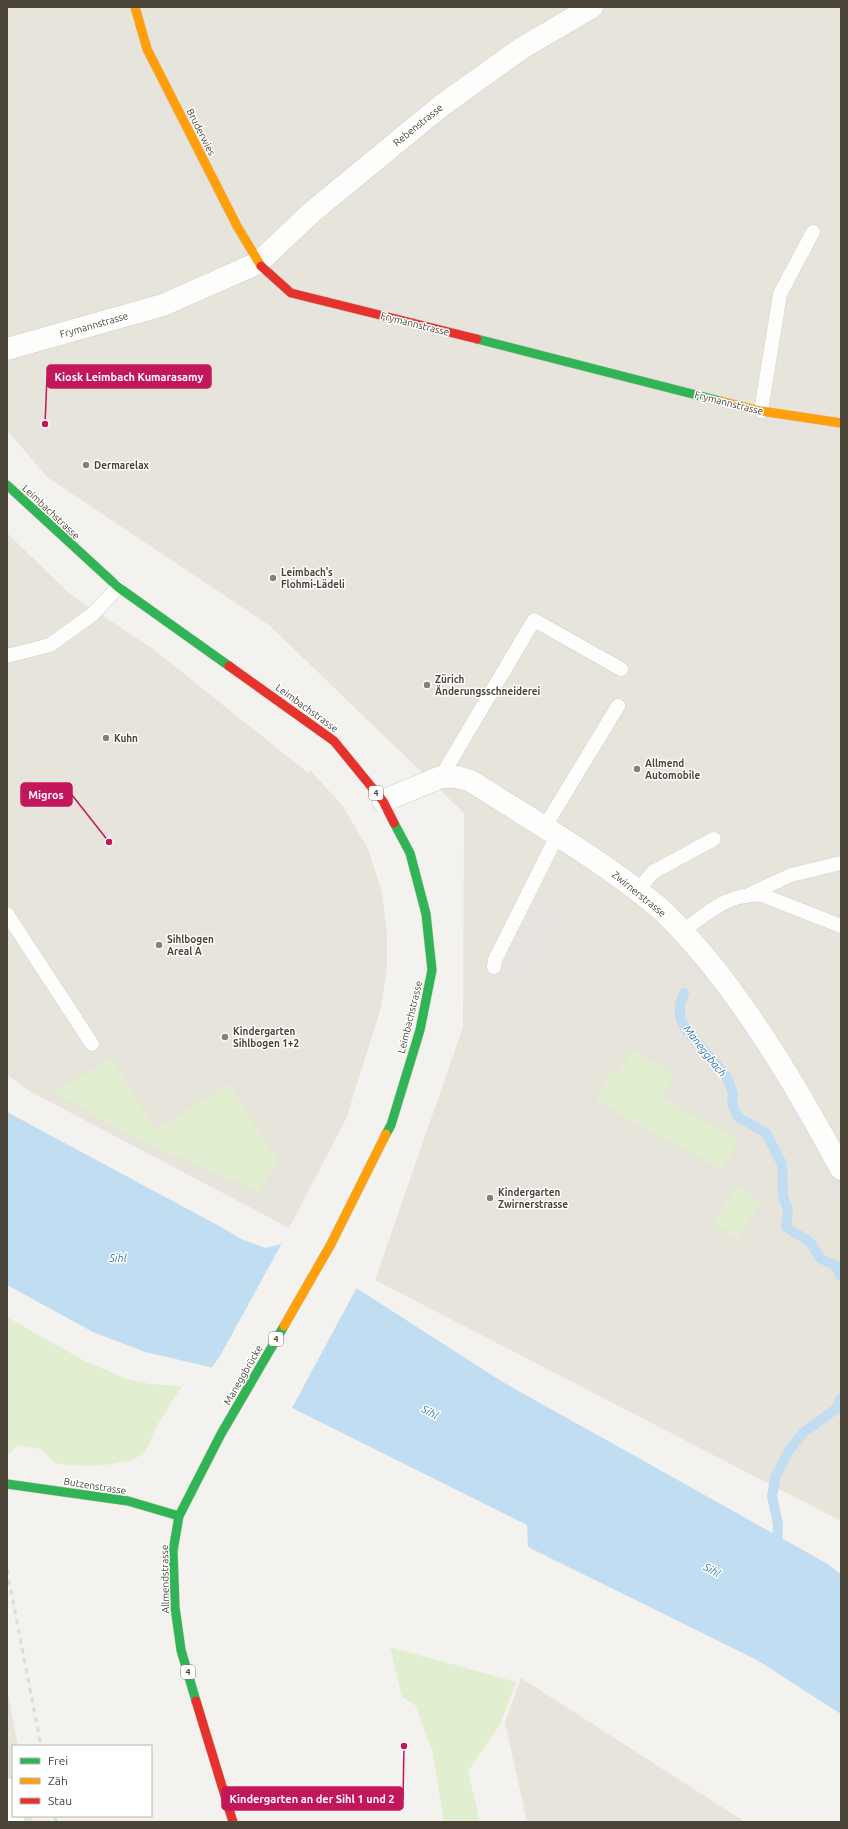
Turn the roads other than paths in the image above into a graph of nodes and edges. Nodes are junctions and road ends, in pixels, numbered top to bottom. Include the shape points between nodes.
1 (134, 7) edge
2 (592, 7) edge
3 (813, 232) dead end
4 (258, 263) junction
5 (7, 349) edge
6 (761, 411) junction
7 (841, 423) edge
8 (7, 486) edge
9 (118, 587) junction
10 (7, 656) edge
11 (621, 669) dead end
12 (618, 706) dead end
13 (441, 777) junction
14 (383, 801) junction
15 (550, 832) junction
16 (714, 839) dead end
17 (841, 863) edge
18 (637, 891) junction
19 (749, 894) junction
20 (7, 914) edge
21 (841, 926) edge
22 (683, 931) junction
23 (494, 967) dead end
24 (92, 1044) dead end
25 (841, 1168) edge
26 (331, 1244) joint
27 (221, 1434) joint
28 (7, 1484) edge
29 (179, 1516) junction
30 (7, 1789) edge
31 (12, 1813) edge
32 (233, 1822) edge

1 - 4 main road, Bruderwies via 147,49
2 - 4 street, Rebenstrasse via 522,48 441,106 312,212
3 - 6 lane via 780,294
4 - 5 street, Frymannstrasse via 163,305
4 - 6 main road, Frymannstrasse via 291,293
6 - 7 main road, Frymannstrasse
8 - 9 main road, Leimbachstrasse / 4
9 - 10 lane via 93,614 50,645
9 - 14 main road, Leimbachstrasse / 4 via 334,741
11 - 13 lane via 534,620
12 - 15 lane
13 - 14 street, Zwirnerstrasse
13 - 15 street, Zwirnerstrasse via 457,777 471,781
14 - 26 main road, Leimbachstrasse / 4 via 410,853 426,914 432,970 420,1030 391,1125
15 - 18 street, Zwirnerstrasse
15 - 23 lane
16 - 18 lane via 653,872
17 - 19 lane via 792,876
18 - 22 street, Zwirnerstrasse
19 - 21 lane via 762,895
19 - 22 lane via 735,896 722,903
20 - 24 lane
22 - 25 street, Zwirnerstrasse via 752,1019 798,1090
26 - 27 main road, Maneggbrücke / 4
27 - 29 main road, Allmendstrasse / 4
28 - 29 main road, Butzenstrasse via 128,1501
29 - 32 main road, Allmendstrasse / 4 via 173,1551 175,1607 181,1650
30 - 31 street

